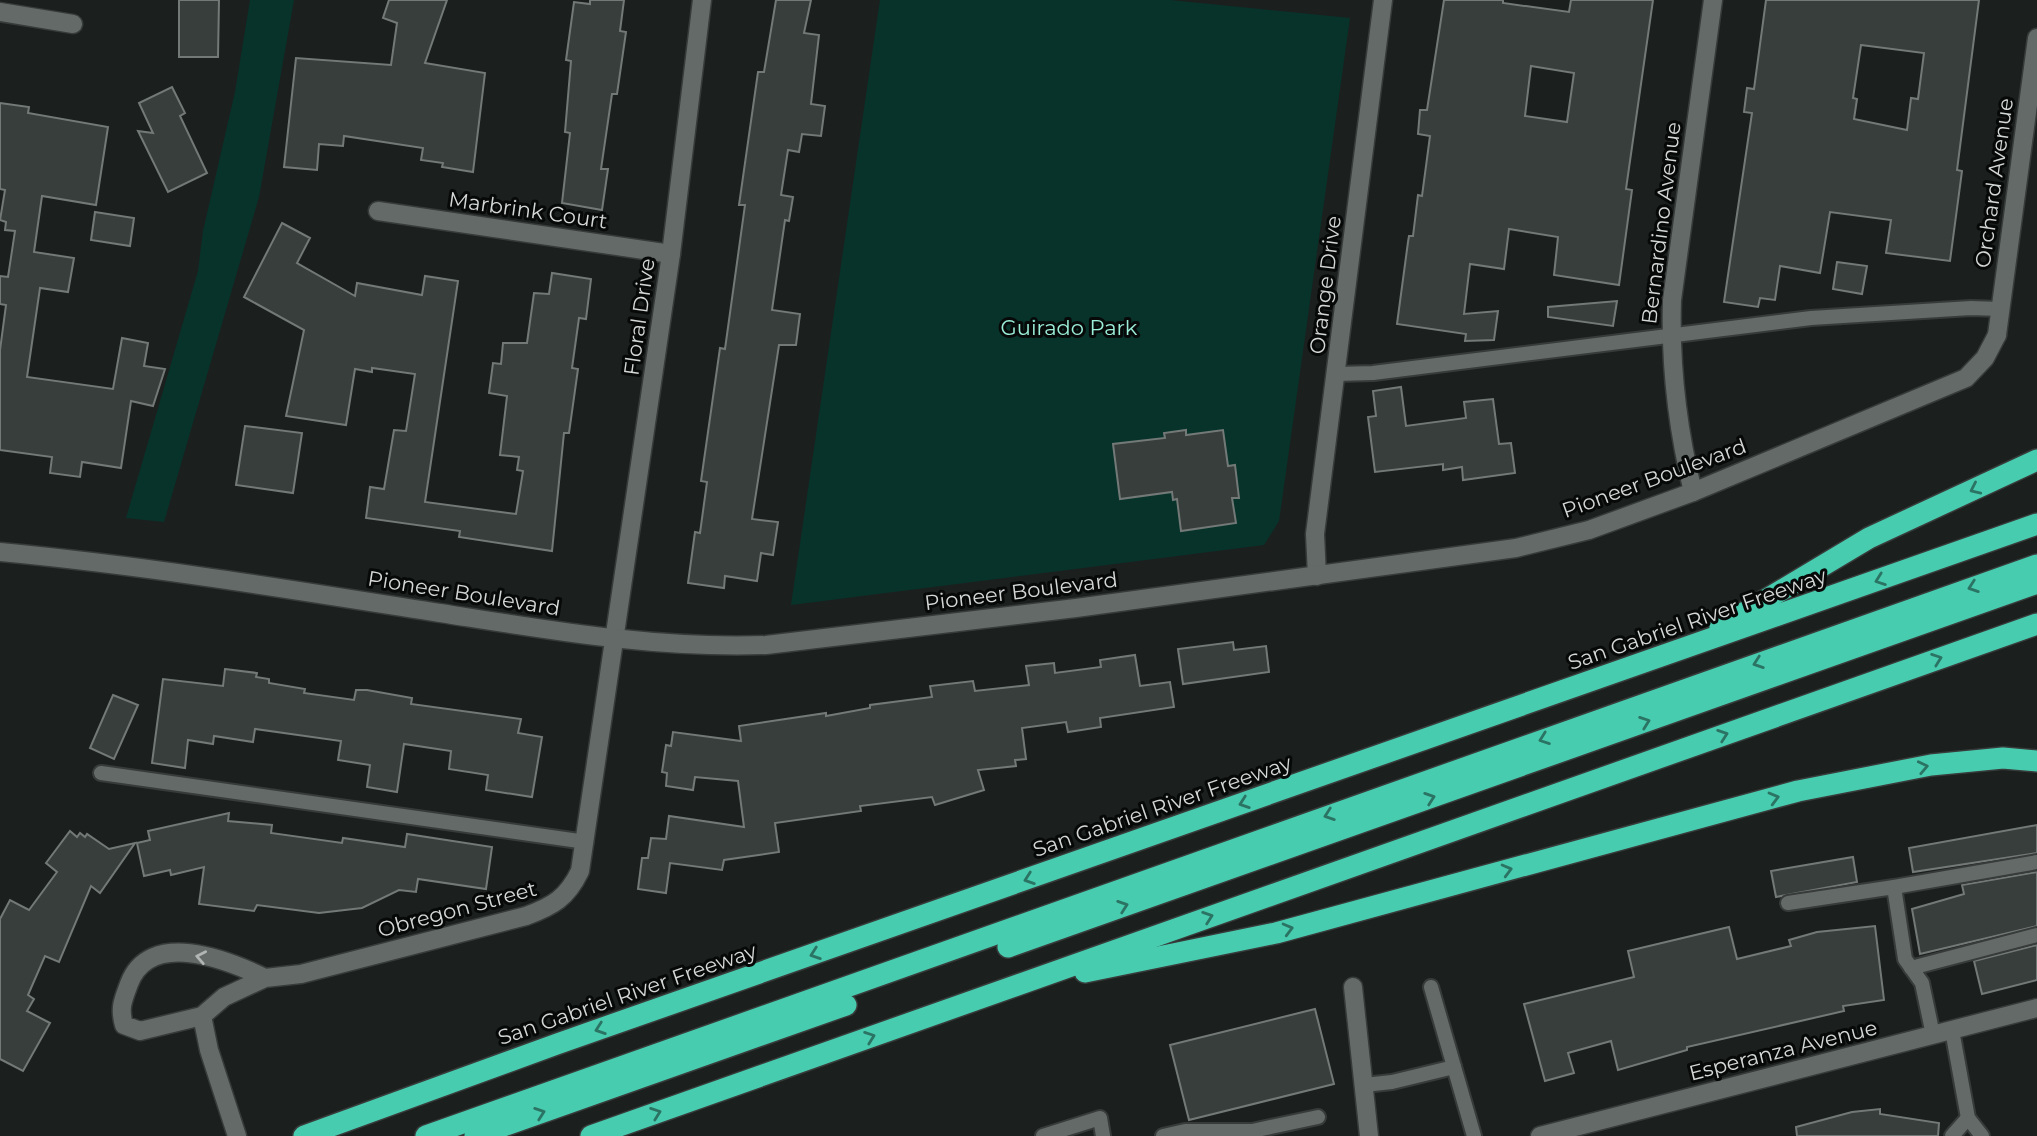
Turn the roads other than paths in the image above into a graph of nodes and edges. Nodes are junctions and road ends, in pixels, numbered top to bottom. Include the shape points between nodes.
1 (702, 0) edge
2 (1383, 0) edge
3 (1713, 0) edge
4 (0, 12) edge
5 (73, 23) dead end
6 (2037, 38) edge
7 (378, 211) dead end
8 (671, 254) junction
9 (2000, 309) junction
10 (1997, 335) joint
11 (1670, 336) junction
12 (1338, 374) junction
13 (2037, 460) edge
14 (1693, 492) junction
15 (2037, 524) edge
16 (0, 552) edge
17 (2037, 565) edge
18 (1317, 576) junction
19 (2037, 583) edge
20 (2037, 624) edge
21 (613, 640) junction
22 (1679, 652) junction
23 (2037, 761) edge
24 (101, 773) dead end
25 (586, 842) junction
26 (2037, 862) edge
27 (1894, 887) junction
28 (1788, 903) dead end
29 (2037, 935) edge
30 (1911, 968) junction
31 (265, 978) junction
32 (1353, 987) dead end
33 (1431, 987) dead end
34 (1005, 988) junction
35 (2037, 1008) edge
36 (202, 1016) junction
37 (1952, 1030) junction
38 (1933, 1035) junction
39 (1454, 1067) junction
40 (1364, 1085) junction
41 (1318, 1118) dead end
42 (1968, 1118) junction
43 (1252, 1134) edge
44 (237, 1136) edge
45 (304, 1136) edge
46 (426, 1136) edge
47 (475, 1136) edge
48 (592, 1136) edge
49 (1042, 1136) edge
50 (1103, 1136) edge
51 (1163, 1136) edge
52 (1369, 1136) edge
53 (1474, 1136) edge
54 (1540, 1136) edge
55 (1952, 1136) edge
56 (1982, 1136) edge

1 - 8 street, Floral Drive
2 - 12 street, Orange Drive
3 - 11 street, Bernardino Avenue
4 - 5 street
6 - 9 street, Orchard Avenue
7 - 8 street, Marbrink Court
8 - 21 street, Floral Drive
9 - 10 street, Orchard Avenue
9 - 11 lane via 1811,318
10 - 14 street, Pioneer Boulevard via 1985,358 1966,378
11 - 12 lane
11 - 14 street, Bernardino Avenue
12 - 18 street, Orange Drive via 1315,534
13 -> 22 highway via 1869,538
14 - 18 street, Pioneer Boulevard via 1588,530 1516,548
15 -> 22 highway, San Gabriel River Freeway
16 - 21 street, Pioneer Boulevard via 137,565
17 -> 46 highway
18 - 21 street, Pioneer Boulevard via 766,645 710,647
47 -> 19 highway
34 -> 20 highway
21 - 25 street, Obregon Street
22 -> 45 highway, San Gabriel River Freeway
34 -> 23 highway via 1276,933 1798,791 1931,765 2003,758
24 - 25 lane
25 - 31 street, Obregon Street via 580,871 555,906 328,967
26 - 27 lane
27 - 28 lane
27 - 30 lane via 1905,959
29 - 30 lane
30 - 38 lane via 1922,982
31 - 36 street, Obregon Street via 224,997
31 -> 36 street, Obregon Street via 235,963 176,952 154,954 135,967 119,1010 124,1025 140,1031
32 - 40 street
33 - 39 lane
48 -> 34 highway
35 - 37 street, Esperanza Avenue
36 - 44 street
37 - 38 street, Esperanza Avenue
37 - 42 lane
38 - 54 street, Esperanza Avenue
39 - 40 lane
39 - 53 lane
40 - 52 street
41 - 43 lane
42 - 55 lane
42 - 56 lane
43 - 51 lane via 1185,1131
49 - 50 lane via 1100,1118

